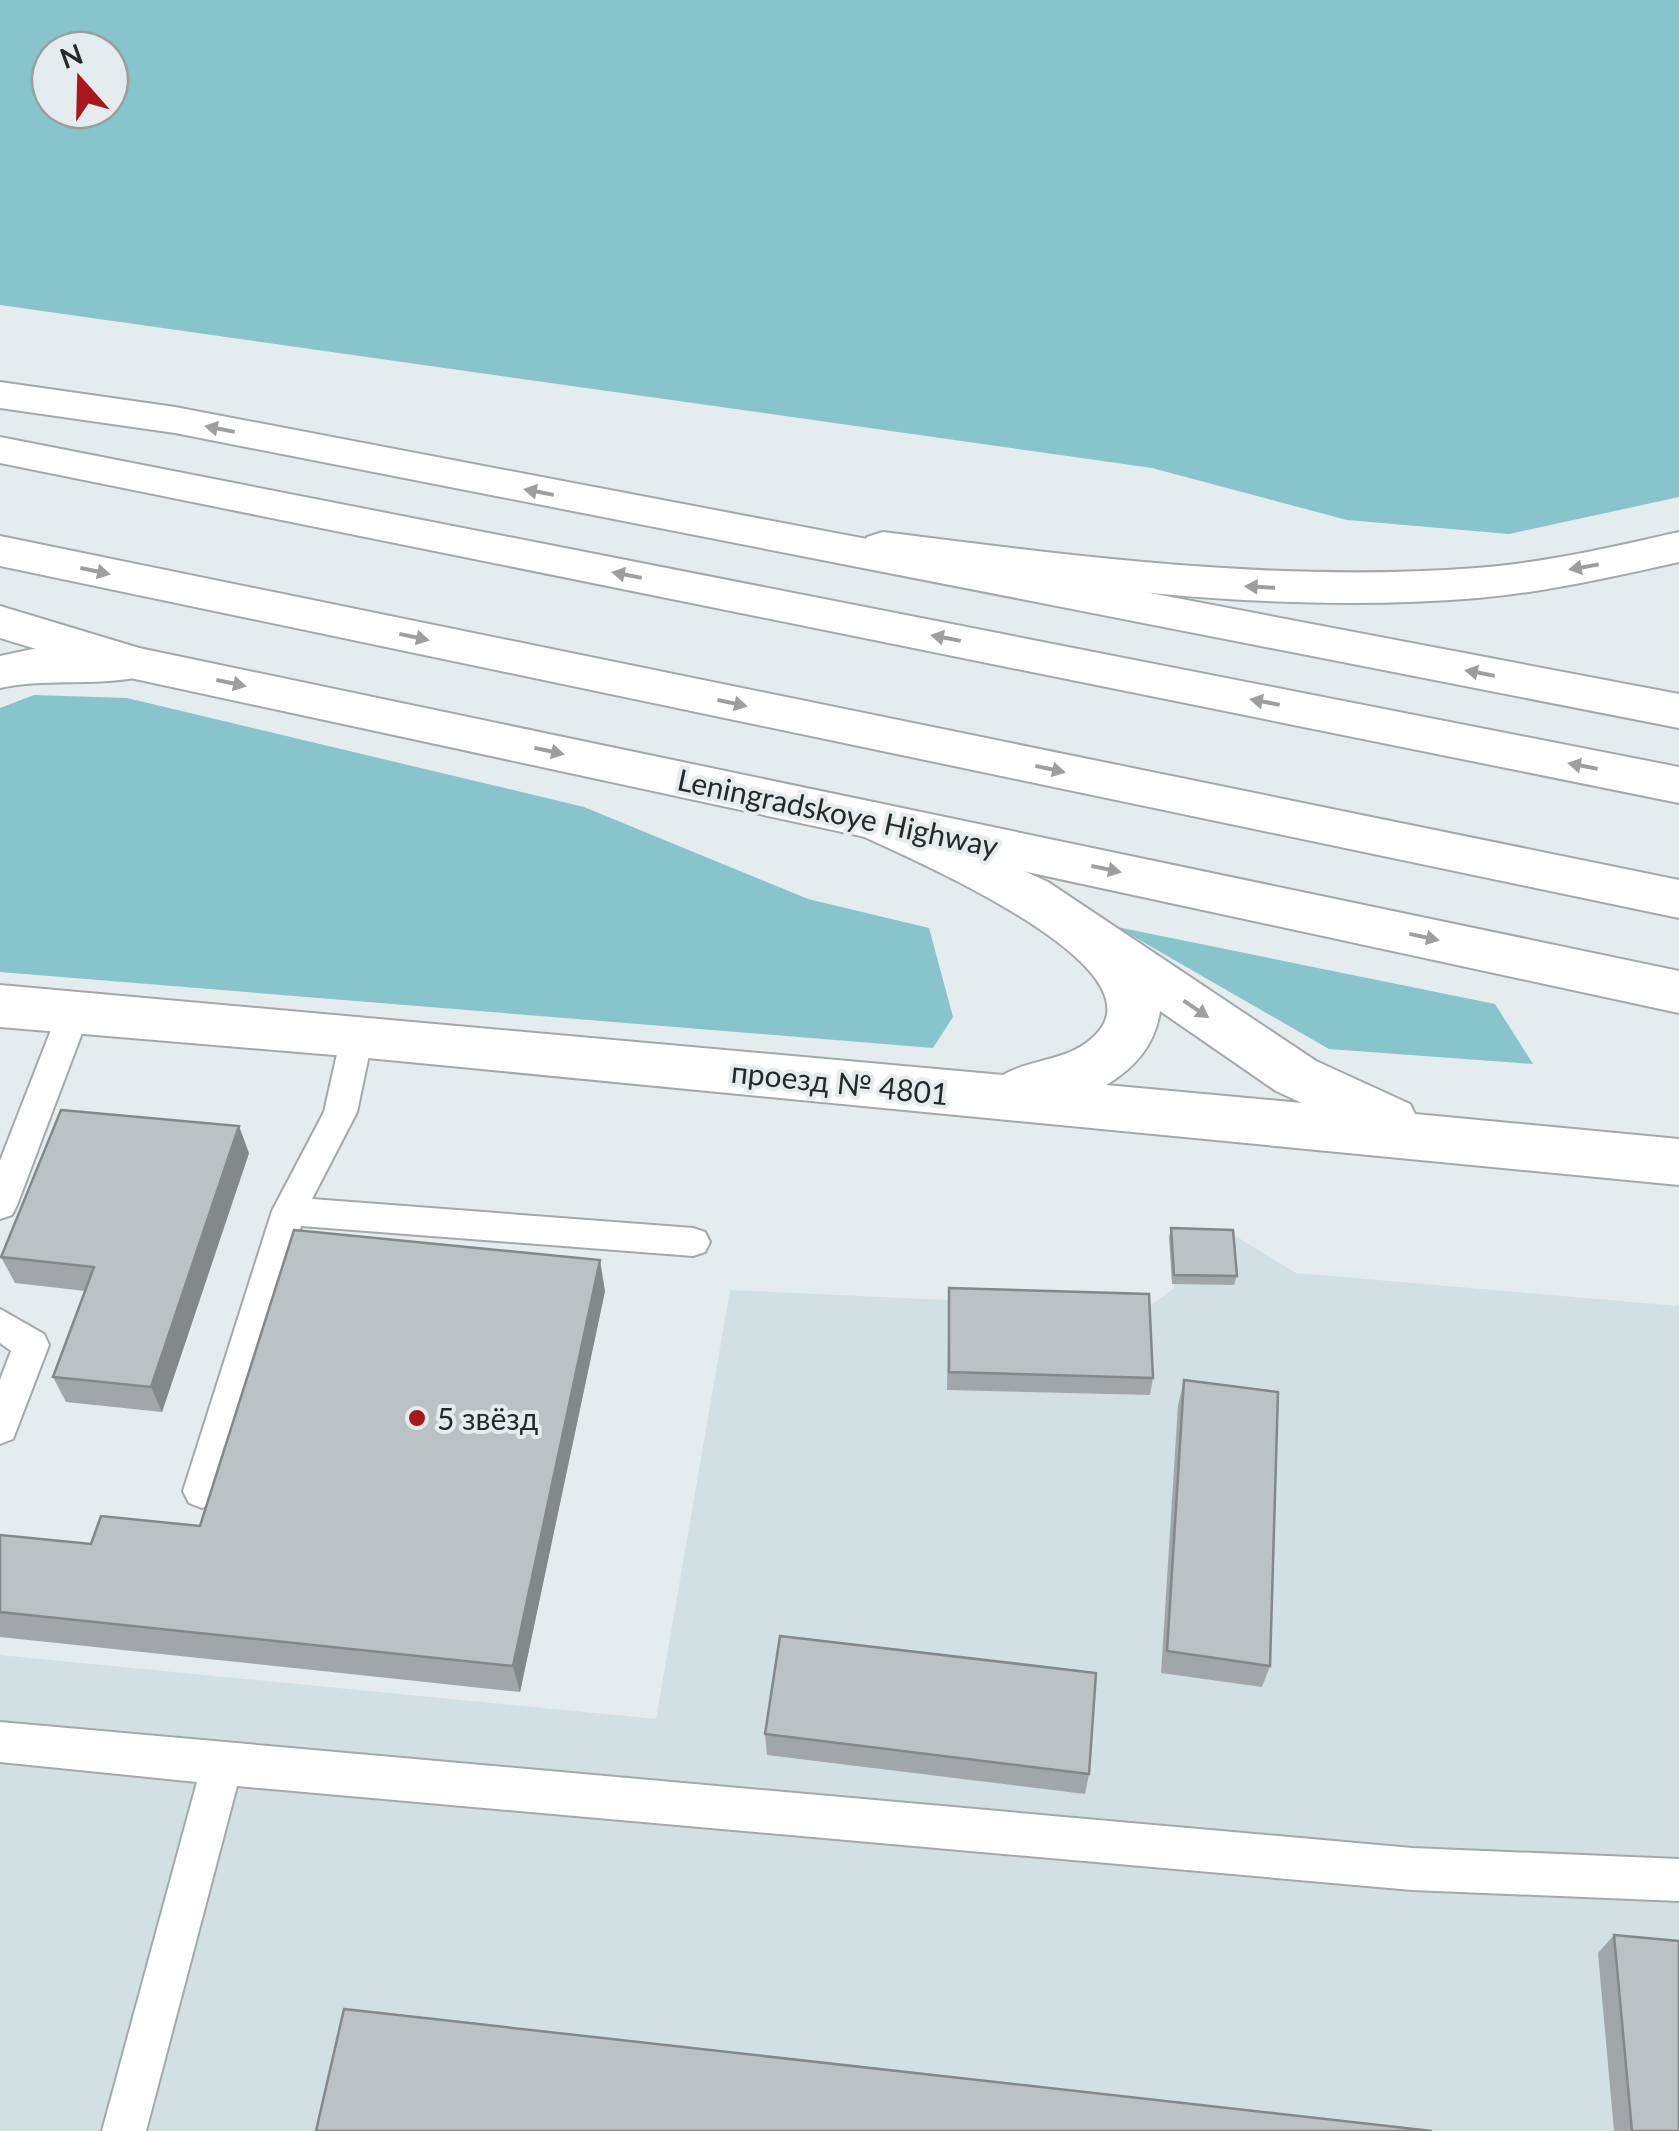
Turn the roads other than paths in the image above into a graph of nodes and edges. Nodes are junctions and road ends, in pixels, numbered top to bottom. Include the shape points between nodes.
1 (0, 395) edge
2 (0, 450) edge
3 (704, 524) junction
4 (1679, 547) edge
5 (0, 551) edge
6 (0, 622) edge
7 (135, 663) junction
8 (0, 672) edge
9 (1679, 711) edge
10 (1679, 785) edge
11 (871, 819) junction
12 (1679, 899) edge
13 (1098, 943) junction
14 (1679, 992) edge
15 (0, 1006) edge
16 (74, 1012) junction
17 (357, 1036) junction
18 (964, 1094) junction
19 (1427, 1136) junction
20 (1679, 1162) edge
21 (0, 1205) edge
22 (289, 1211) junction
23 (694, 1242) dead end
24 (0, 1324) edge
25 (0, 1428) edge
26 (202, 1491) dead end
27 (0, 1742) edge
28 (222, 1765) junction
29 (1679, 1880) edge
30 (124, 2131) edge

3 -> 1 main road via 175,420
10 -> 2 main road
4 -> 3 main road via 1529,577 1320,590 1158,582
9 -> 3 main road
5 -> 12 main road
6 - 7 main road, Leningradskoye Highway
7 - 8 main road
7 -> 11 main road, Leningradskoye Highway
11 - 13 main road via 1030,896
11 -> 14 main road, Leningradskoye Highway
13 - 18 main road via 1130,994 1132,1022 1113,1054 1042,1088
13 -> 19 main road via 1296,1076
15 - 16 main road, проезд № 4801
16 - 17 main road, проезд № 4801
16 - 21 lane
17 - 18 main road, проезд № 4801
17 - 22 lane via 340,1112
18 - 19 main road, проезд № 4801
19 - 20 main road, проезд № 4801
22 - 23 lane
22 - 26 lane
24 - 25 lane via 31,1346
27 - 28 lane
28 - 29 lane via 1412,1869
28 - 30 lane

